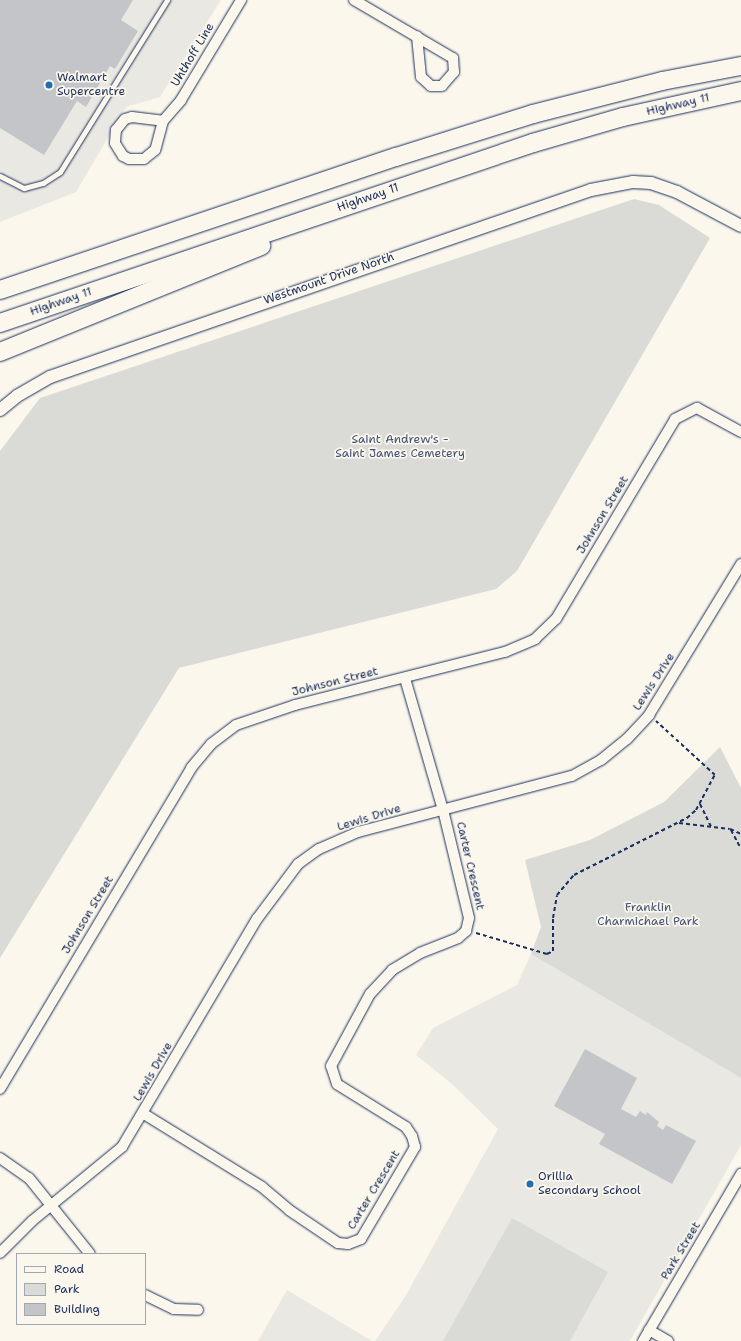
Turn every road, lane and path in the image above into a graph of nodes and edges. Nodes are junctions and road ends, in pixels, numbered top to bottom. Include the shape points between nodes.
1 (167, 0) edge
2 (241, 0) edge
3 (354, 0) edge
4 (417, 36) junction
5 (741, 66) edge
6 (741, 91) edge
7 (163, 121) junction
8 (0, 176) edge
9 (360, 201) junction
10 (741, 226) edge
11 (47, 274) junction
12 (0, 279) edge
13 (0, 290) edge
14 (0, 323) edge
15 (0, 352) edge
16 (0, 410) edge
17 (741, 432) edge
18 (741, 564) edge
19 (405, 678) junction
20 (649, 715) junction
21 (700, 804) junction
22 (443, 810) junction
23 (677, 823) junction
24 (711, 827) junction
25 (730, 829) junction
26 (741, 834) edge
27 (741, 849) edge
28 (466, 931) junction
29 (0, 1089) edge
30 (144, 1114) junction
31 (0, 1158) edge
32 (741, 1174) edge
33 (738, 1185) edge
34 (51, 1206) junction
35 (0, 1253) edge
36 (89, 1253) edge
37 (146, 1295) edge
38 (198, 1310) dead end
39 (649, 1330) junction
40 (643, 1341) edge
41 (668, 1341) edge

1 - 8 lane via 60,172 32,187 17,186
2 - 7 street, Uhthoff Line via 181,100
3 - 4 street
4 - 4 street via 421,77 431,86 442,86 454,72 453,58
5 - 11 highway via 662,81 533,114
6 - 9 highway, Highway 11 via 623,117
7 - 7 street, Uhthoff Line via 145,117 125,119 114,136 118,150 123,156 136,160 150,155 158,143
9 - 14 highway, Highway 11
9 - 15 highway via 305,228
10 - 16 street, Westmount Drive North via 669,188 633,182 591,190 50,377 17,396
11 - 12 highway
11 - 13 highway
17 - 19 street, Johnson Street via 697,408 674,419 556,619 535,639 504,652
18 - 20 street, Lewis Drive
19 - 22 street, Carter Crescent
19 - 29 street, Johnson Street via 295,704 236,725 211,744 191,768
20 - 21 path via 715,775
20 - 22 street, Lewis Drive via 627,739 601,760 572,776
21 - 23 path
21 - 24 path
22 - 28 street, Carter Crescent via 467,905 469,918
22 - 30 street, Lewis Drive via 358,832 319,849 298,864 257,919
23 - 24 path
23 - 28 path via 574,874 557,895 553,918 553,951 547,954
24 - 25 path
25 - 26 path
25 - 27 path
28 - 30 street, Carter Crescent via 447,944 420,953 392,970 370,994 331,1066 337,1084 406,1127 415,1147 361,1239 348,1244 338,1243 289,1210 262,1187
30 - 34 street, Lewis Drive via 122,1147
31 - 34 street via 28,1178
32 - 33 street, Park Street
33 - 39 street, Park Street
34 - 35 street, Lewis Drive via 20,1231
34 - 36 street
37 - 38 street via 174,1309
39 - 40 street, Park Street
39 - 41 street

